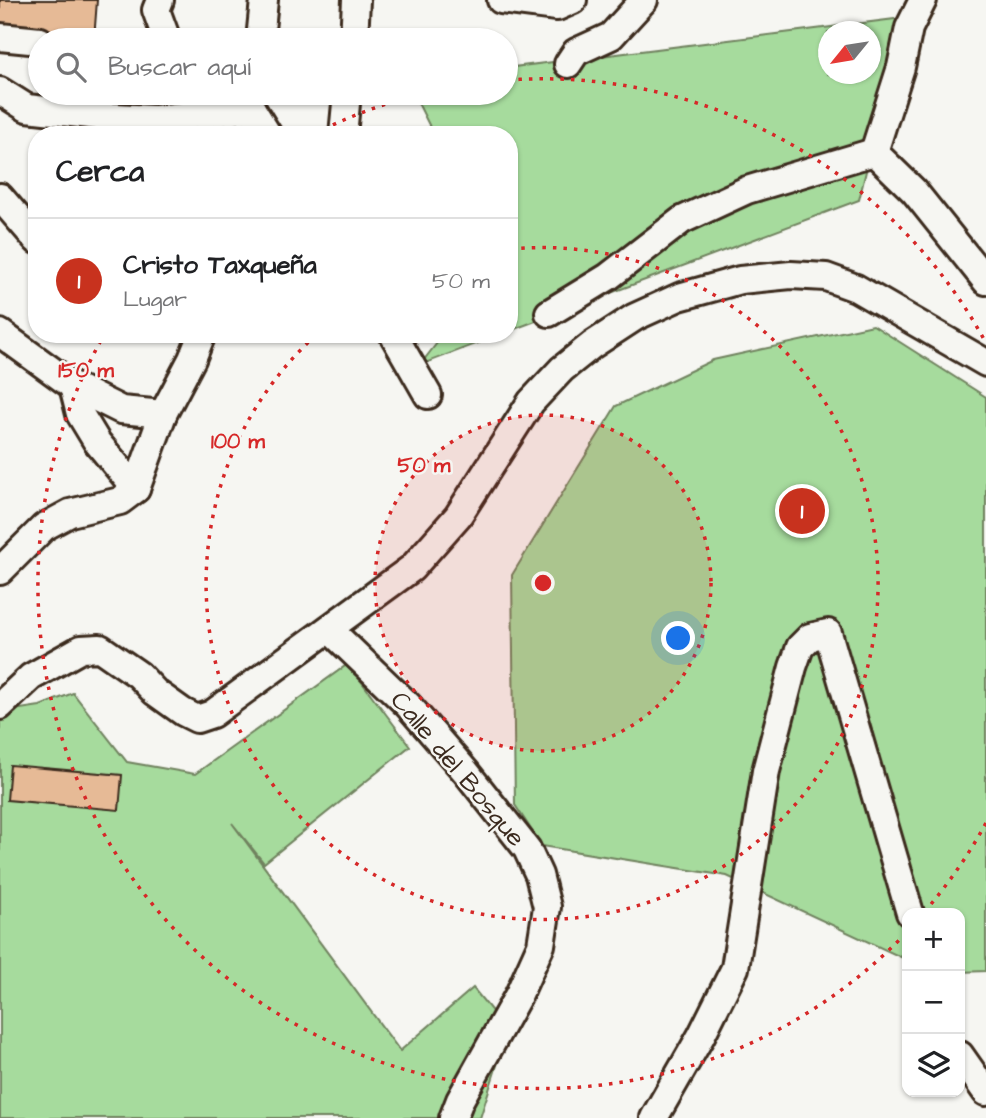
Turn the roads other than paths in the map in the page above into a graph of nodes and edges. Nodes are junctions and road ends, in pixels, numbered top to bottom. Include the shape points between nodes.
1 (264, 0) edge
2 (356, 0) edge
3 (501, 0) edge
4 (644, 0) edge
5 (923, 0) edge
6 (562, 2) edge
7 (155, 3) edge
8 (163, 28) edge
9 (261, 28) edge
10 (355, 28) edge
11 (0, 37) edge
12 (28, 40) edge
13 (568, 64) dead end
14 (0, 91) edge
15 (229, 105) edge
16 (254, 105) edge
17 (346, 105) edge
18 (264, 126) edge
19 (344, 126) edge
20 (874, 152) junction
21 (0, 197) edge
22 (28, 230) edge
23 (986, 281) edge
24 (549, 313) dead end
25 (0, 332) edge
26 (198, 343) edge
27 (398, 343) edge
28 (986, 363) edge
29 (73, 386) junction
30 (428, 395) dead end
31 (163, 414) junction
32 (136, 489) junction
33 (0, 572) edge
34 (329, 629) junction
35 (0, 706) edge
36 (909, 908) edge
37 (965, 1062) edge
38 (986, 1092) edge
39 (453, 1118) edge
40 (654, 1118) edge

1 - 9 street
2 - 10 street
3 - 6 street
4 - 13 street via 611,36 576,52
5 - 20 street via 909,28
7 - 8 street
11 - 12 street
14 - 15 street via 27,108 98,116 154,118
16 - 18 street
17 - 19 street
20 - 23 street via 914,191
20 - 24 street via 747,190 682,220 608,277
21 - 22 street
25 - 29 street
26 - 31 street
27 - 30 street
28 - 34 street via 856,288 826,277 740,280 679,297 635,317 562,369 531,402 440,538 412,568
29 - 31 street via 121,410
29 - 32 street via 91,433
31 - 32 street
32 - 33 street via 120,501 69,513 44,527
34 - 35 street via 212,715 197,719 100,648 81,649 31,677
34 - 39 street, Calle del Bosque via 408,705 466,772 527,849 539,875 547,907 541,945
36 - 40 street via 828,633 810,637 800,647 793,667 766,771 735,968
37 - 38 street

